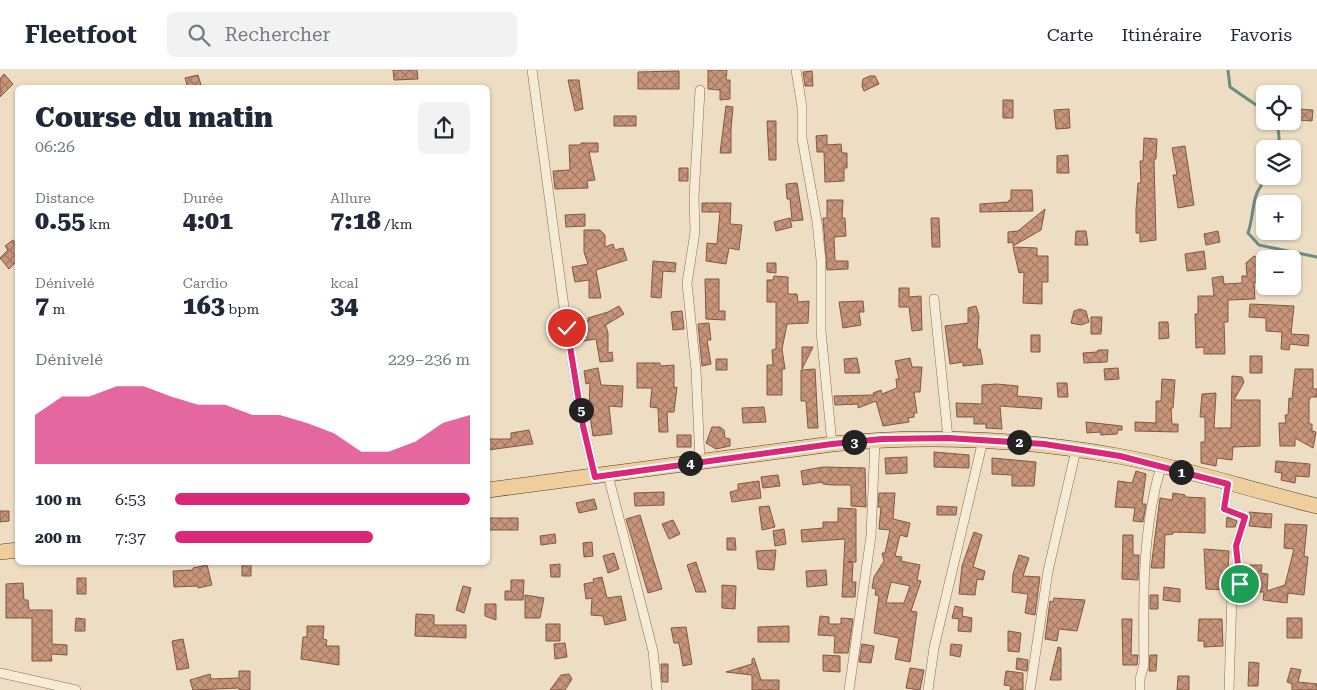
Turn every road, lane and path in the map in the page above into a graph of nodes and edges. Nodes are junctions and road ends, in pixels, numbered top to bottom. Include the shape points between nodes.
1 (532, 70) edge
2 (796, 70) edge
3 (700, 90) dead end
4 (934, 299) dead end
5 (948, 438) junction
6 (875, 440) junction
7 (982, 440) junction
8 (832, 444) junction
9 (1076, 450) junction
10 (700, 462) junction
11 (1161, 466) junction
12 (601, 476) junction
13 (1228, 484) junction
14 (490, 490) edge
15 (1317, 506) edge
16 (15, 550) edge
17 (0, 552) edge
18 (0, 673) edge
19 (76, 690) edge
20 (657, 690) edge
21 (849, 690) edge
22 (928, 690) edge
23 (1030, 690) edge
24 (1140, 690) edge
25 (1229, 690) edge

1 - 12 street via 583,426
2 - 8 street via 802,106 802,138 821,260 821,331
3 - 10 street via 695,223 686,283 696,370
4 - 5 street
5 - 6 main road
5 - 7 main road
6 - 8 main road
6 - 21 street via 871,536
7 - 9 main road
7 - 22 street via 934,648
8 - 10 main road
9 - 11 main road
9 - 23 street via 1048,571
10 - 12 main road
11 - 13 main road
11 - 24 street via 1148,521 1144,565 1144,664
12 - 14 main road
12 - 20 street via 653,651
13 - 15 main road
13 - 25 street via 1224,509 1245,517 1236,546 1240,583 1232,594
16 - 17 main road
18 - 19 street

